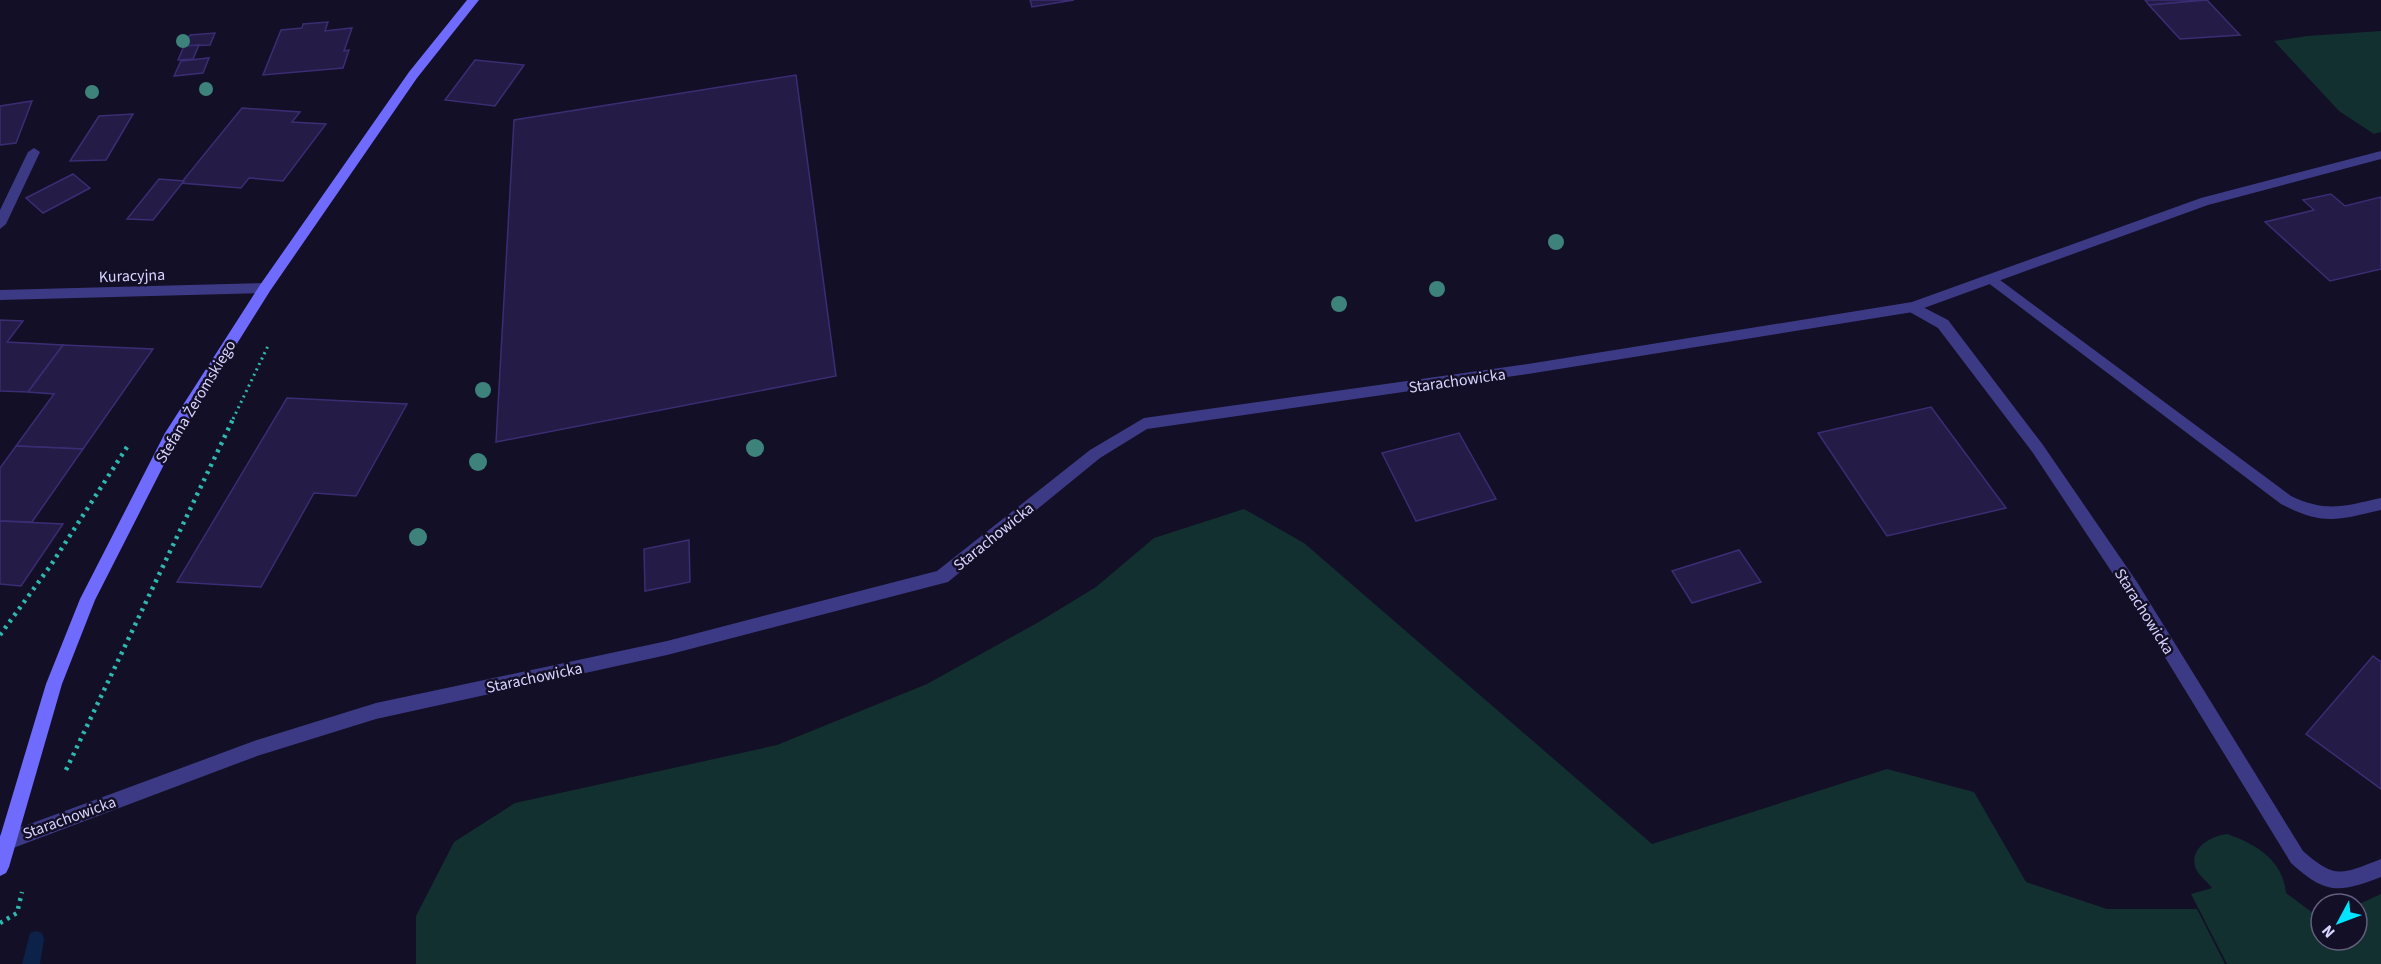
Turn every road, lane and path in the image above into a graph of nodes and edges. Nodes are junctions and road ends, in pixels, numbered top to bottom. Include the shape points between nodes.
1 (473, 0) edge
2 (34, 152) dead end
3 (2381, 155) edge
4 (0, 224) edge
5 (1992, 279) junction
6 (265, 288) junction
7 (0, 295) edge
8 (1913, 308) junction
9 (273, 335) dead end
10 (134, 437) dead end
11 (2381, 504) edge
12 (0, 635) edge
13 (63, 775) dead end
14 (4, 842) edge
15 (0, 867) edge
16 (2381, 868) edge
17 (25, 881) dead end
18 (0, 923) edge

1 - 6 main road, Stefana Żeromskiego via 413,75
2 - 4 street
3 - 5 street, Starachowicka via 2205,201
5 - 8 street, Starachowicka
5 - 11 street via 2286,500 2307,512 2325,516
6 - 7 street, Kuracyjna
6 - 14 main road, Stefana Żeromskiego via 170,437 88,598 49,696
8 - 14 street, Starachowicka via 1516,371 1144,424 1095,454 942,577 667,648 376,711 257,748
8 - 16 street, Starachowicka via 1942,324 2038,449 2131,587 2297,857 2317,876 2338,883
9 - 13 path
10 - 12 path via 51,565
14 - 15 main road, Stefana Żeromskiego
17 - 18 path via 17,913

